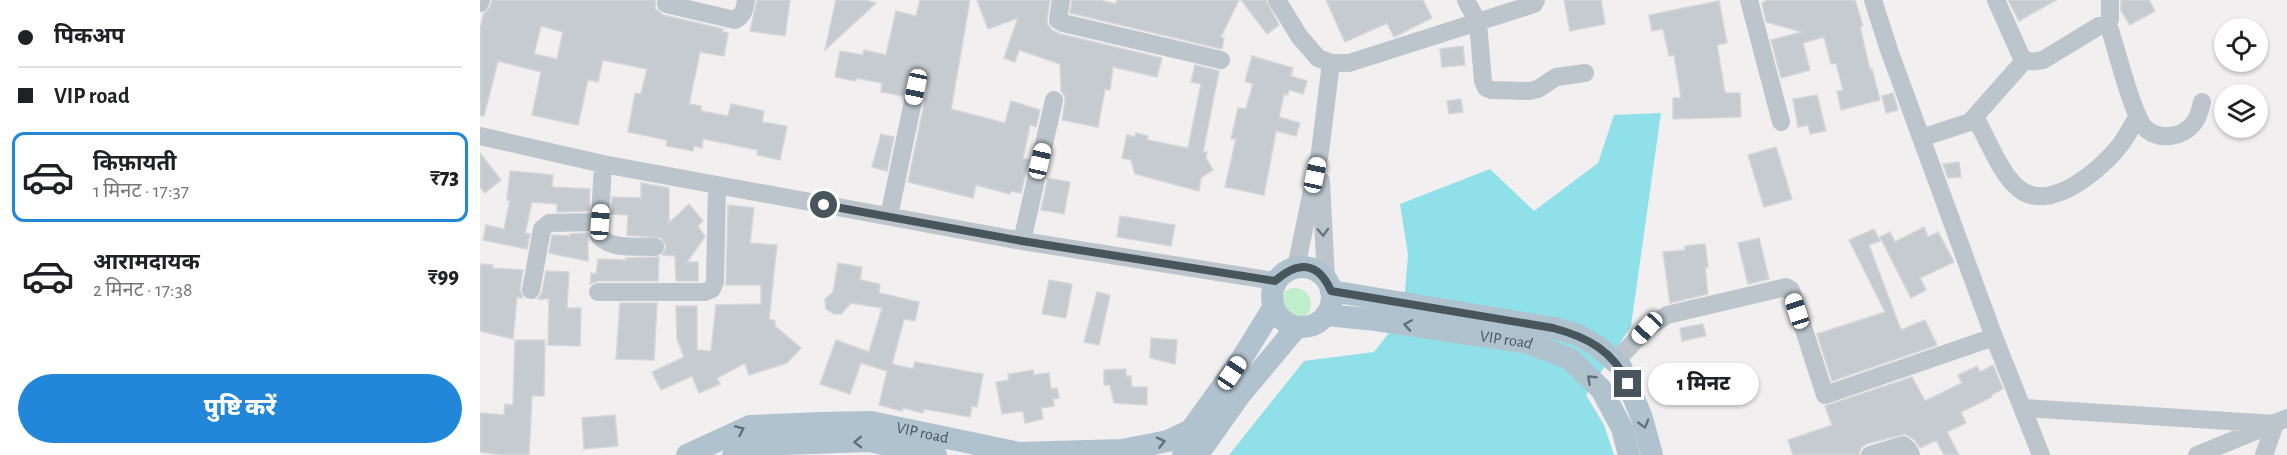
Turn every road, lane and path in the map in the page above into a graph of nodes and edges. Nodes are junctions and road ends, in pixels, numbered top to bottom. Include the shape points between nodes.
1 (746, 0) edge
2 (1061, 0) edge
3 (1277, 0) edge
4 (1466, 0) edge
5 (1536, 0) edge
6 (1749, 0) edge
7 (1873, 0) edge
8 (1996, 0) edge
9 (2110, 0) edge
10 (666, 4) dead end
11 (1478, 22) junction
12 (2105, 26) junction
13 (1221, 60) dead end
14 (2025, 60) junction
15 (1331, 63) junction
16 (1585, 73) dead end
17 (916, 87) dead end
18 (1054, 100) dead end
19 (2202, 102) dead end
20 (2138, 116) junction
21 (1975, 117) junction
22 (1781, 122) dead end
23 (480, 136) edge
24 (1921, 138) junction
25 (1320, 152) junction
26 (603, 164) junction
27 (717, 185) junction
28 (889, 216) junction
29 (600, 222) junction
30 (1022, 241) junction
31 (655, 247) dead end
32 (1296, 268) junction
33 (1275, 281) junction
34 (1329, 285) junction
35 (531, 290) dead end
36 (598, 292) dead end
37 (1273, 308) junction
38 (1378, 309) junction
39 (1326, 315) junction
40 (1297, 327) junction
41 (1995, 337) junction
42 (1614, 360) junction
43 (2024, 408) junction
44 (2281, 421) edge
45 (687, 455) edge
46 (733, 455) edge
47 (936, 455) edge
48 (1183, 455) edge
49 (1629, 455) edge
50 (1652, 455) edge
51 (1870, 455) edge
52 (1911, 455) edge
53 (2041, 455) edge
54 (2197, 455) edge
55 (2264, 455) edge

1 - 10 street via 740,18 735,20
2 - 13 street via 1058,20 1063,23
3 - 15 street via 1299,36 1318,58
4 - 11 street
5 - 11 street via 1534,4
6 - 22 street
7 - 24 street
8 - 14 street
9 - 12 street via 2110,19
11 - 15 street via 1349,63
11 - 16 street via 1486,88 1530,91 1556,77
12 - 14 street via 2043,60
12 - 20 street via 2110,30
14 - 21 street
15 - 25 street
17 - 28 street
18 - 30 street
19 - 20 street via 2199,117 2190,129 2177,135 2164,137 2149,132
20 - 21 street via 2105,162 2052,196 2028,195 2008,179
21 - 24 street via 1960,127
23 - 26 street
24 - 41 street
25 - 32 street
25 -> 34 street
26 - 27 street
26 - 29 street
27 - 28 street
27 - 36 street via 712,289
28 - 30 street
29 - 31 street via 604,242
29 - 35 street via 545,225
30 - 33 street
32 - 33 main road
32 - 34 main road, VIP road via 1317,270
33 - 37 main road, VIP road via 1271,294
34 - 38 main road, VIP road
34 - 39 main road via 1331,303
37 - 40 main road via 1283,321
45 -> 37 main road, VIP road via 750,426 831,423 871,422 1019,453 1122,450 1168,441 1191,430
38 - 39 main road, VIP road
38 - 42 main road, VIP road via 1553,328 1576,334
49 -> 38 main road, VIP road via 1622,428 1602,389 1570,359 1528,343
39 - 40 main road, VIP road via 1318,322
40 - 48 main road, VIP road via 1240,395 1204,446
41 - 42 street via 1825,395 1791,290 1786,287 1667,315 1647,328
41 - 43 street
42 -> 50 main road, VIP road via 1621,367 1642,418
43 - 44 street
43 - 53 street
44 - 54 street
44 - 55 street
47 -> 46 main road, VIP road via 869,441 755,445
51 - 52 street via 1903,445

